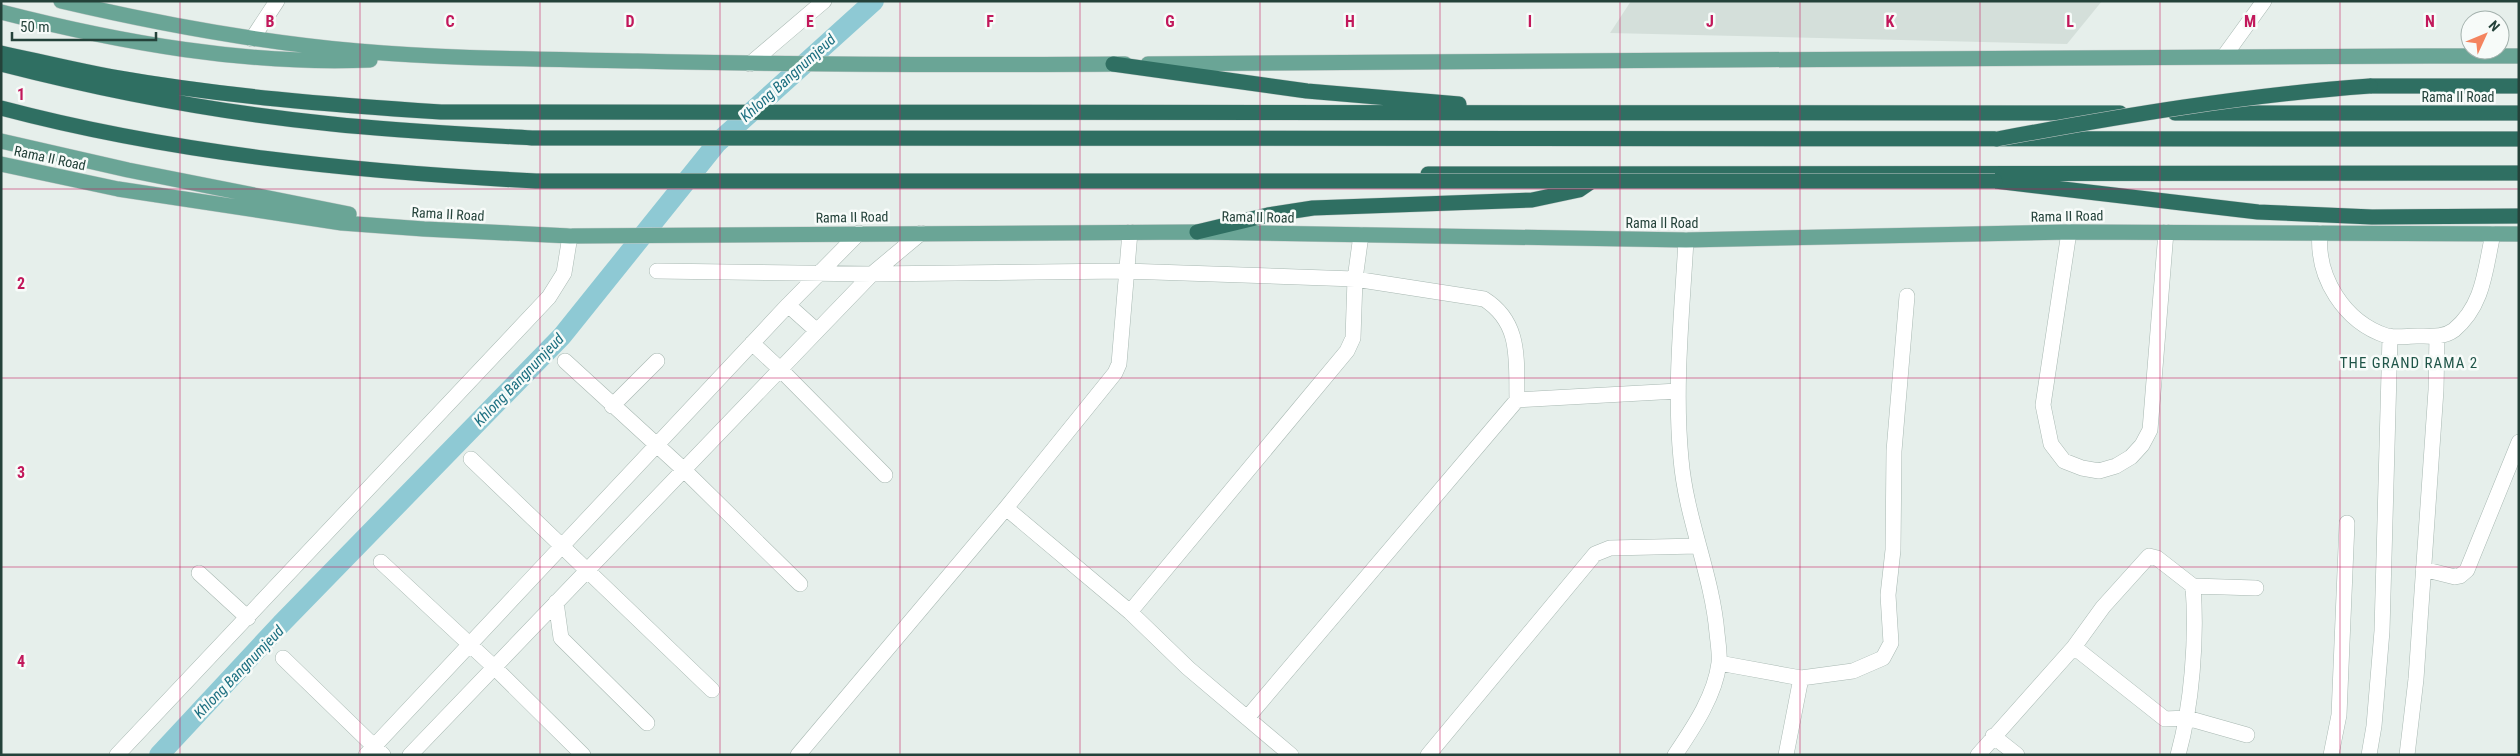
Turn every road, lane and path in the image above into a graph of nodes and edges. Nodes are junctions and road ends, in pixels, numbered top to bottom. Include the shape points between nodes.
1 (61, 1) edge
2 (277, 1) edge
3 (824, 1) edge
4 (2264, 1) edge
5 (1, 12) edge
6 (252, 39) junction
7 (1, 53) edge
8 (2225, 55) junction
9 (2519, 56) edge
10 (447, 57) junction
11 (1, 64) edge
12 (750, 64) junction
13 (1113, 64) junction
14 (2519, 86) edge
15 (1, 109) edge
16 (1586, 113) junction
17 (2519, 113) edge
18 (1997, 139) junction
19 (2519, 139) edge
20 (1, 141) edge
21 (1, 164) edge
22 (1603, 173) junction
23 (2519, 174) edge
24 (2519, 181) edge
25 (1995, 182) junction
26 (2519, 216) edge
27 (424, 229) junction
28 (921, 232) junction
29 (1130, 232) junction
30 (1197, 232) junction
31 (2069, 232) junction
32 (2166, 232) junction
33 (2320, 233) junction
34 (859, 234) junction
35 (2493, 234) junction
36 (2519, 234) edge
37 (1361, 235) junction
38 (570, 236) junction
39 (1686, 240) junction
40 (657, 271) dead end
41 (1125, 271) junction
42 (821, 273) junction
43 (872, 274) junction
44 (1355, 279) junction
45 (1907, 296) dead end
46 (788, 305) junction
47 (816, 331) junction
48 (2390, 336) junction
49 (2437, 336) junction
50 (752, 344) junction
51 (565, 361) dead end
52 (657, 361) dead end
53 (780, 369) junction
54 (1678, 391) junction
55 (1518, 400) junction
56 (612, 406) junction
57 (2519, 442) edge
58 (656, 445) junction
59 (471, 459) dead end
60 (684, 470) junction
61 (885, 475) dead end
62 (1006, 508) junction
63 (2347, 523) dead end
64 (562, 546) junction
65 (1698, 546) junction
66 (381, 562) dead end
67 (587, 570) junction
68 (2423, 570) junction
69 (199, 574) dead end
70 (800, 584) dead end
71 (2193, 586) junction
72 (2256, 588) dead end
73 (556, 602) junction
74 (1130, 612) junction
75 (248, 618) junction
76 (469, 644) junction
77 (2074, 648) junction
78 (283, 658) dead end
79 (1719, 663) junction
80 (494, 667) junction
81 (1801, 678) junction
82 (712, 690) dead end
83 (1248, 718) junction
84 (2187, 718) junction
85 (647, 722) dead end
86 (1993, 736) junction
87 (2248, 736) dead end
88 (374, 752) edge
89 (1679, 754) edge
90 (117, 755) edge
91 (410, 755) edge
92 (583, 755) edge
93 (798, 755) edge
94 (1291, 755) edge
95 (1428, 755) edge
96 (1786, 755) edge
97 (1978, 755) edge
98 (2017, 755) edge
99 (2178, 755) edge
100 (2331, 755) edge
101 (2369, 755) edge
102 (2407, 755) edge

1 - 6 main road
2 - 6 street
3 - 12 street
4 - 8 street
5 - 10 main road via 99,34 228,55 338,61
6 - 10 main road
7 - 16 highway, Rama II Road via 122,78 227,94 450,112
8 - 9 main road
8 - 13 main road
10 - 12 main road
11 - 18 highway via 120,92 229,111 332,124 532,138
12 - 13 main road
13 - 16 highway via 1307,91
14 - 18 highway, bridge via 2370,86 2260,95
15 - 22 highway via 130,139 506,175
15 - 25 highway, bridge via 210,150 441,176 536,181
16 - 17 highway, Rama II Road
18 - 19 highway, bridge
20 - 27 main road via 128,170
21 - 27 main road, Rama II Road via 118,189 244,210 342,223
22 - 23 highway
22 - 30 highway via 1579,190 1532,200 1313,208
24 - 25 highway
25 - 26 highway via 2258,212
27 - 38 main road, Rama II Road
28 - 29 main road, Rama II Road
28 - 34 main road, Rama II Road
28 - 43 street
29 - 30 main road, Rama II Road
29 - 41 street
30 - 37 main road, Rama II Road
31 - 32 main road, Rama II Road
31 - 32 street via 2043,405 2051,444 2064,461 2099,471 2116,466 2131,456 2150,430
31 - 39 main road, Rama II Road
32 - 33 main road, Rama II Road
33 - 35 main road, Rama II Road
33 - 48 street via 2318,248 2325,278 2347,311 2372,330
34 - 38 main road, Rama II Road
34 - 42 street
35 - 36 main road, Rama II Road
35 - 49 street via 2480,296 2454,329
37 - 39 main road, Rama II Road
37 - 44 street
38 - 75 street via 564,273 549,297
39 - 54 street
40 - 42 street
41 - 43 street
41 - 44 street
41 - 62 street via 1119,364 1115,373
42 - 43 street
42 - 46 street
43 - 47 street
44 - 55 street via 1484,299 1498,308 1516,343
44 - 74 street via 1352,338 1347,351
45 - 81 street via 1894,452 1893,550 1888,595 1891,643 1883,658 1853,671
46 - 47 street
46 - 50 street
47 - 53 street
48 - 49 street
48 - 101 street via 2382,631
49 - 68 street
50 - 53 street
50 - 58 street
51 - 56 street
52 - 56 street
53 - 60 street
53 - 61 street
54 - 55 street
54 - 65 street via 1681,460
55 - 83 street
56 - 58 street
57 - 68 street via 2467,570 2455,577
58 - 60 street
58 - 64 street
59 - 64 street
60 - 67 street
60 - 70 street
62 - 74 street
62 - 93 street
63 - 100 street via 2339,715
64 - 67 street
64 - 76 street
65 - 79 street via 1707,571
65 - 95 street via 1610,548 1595,554
66 - 76 street
67 - 73 street
67 - 82 street
68 - 102 street
69 - 75 street
71 - 72 street
71 - 77 street via 2157,558 2149,556 2103,607
71 - 84 street via 2195,618
73 - 80 street
73 - 85 street via 561,638
74 - 83 street via 1188,668
75 - 90 street
76 - 80 street
76 - 88 street
77 - 84 street via 2165,719
77 - 86 street
78 - 88 street
79 - 81 street
79 - 89 street via 1712,690
80 - 91 street
80 - 92 street
81 - 96 street
83 - 94 street
84 - 87 street
84 - 99 street
86 - 97 street
86 - 98 street

